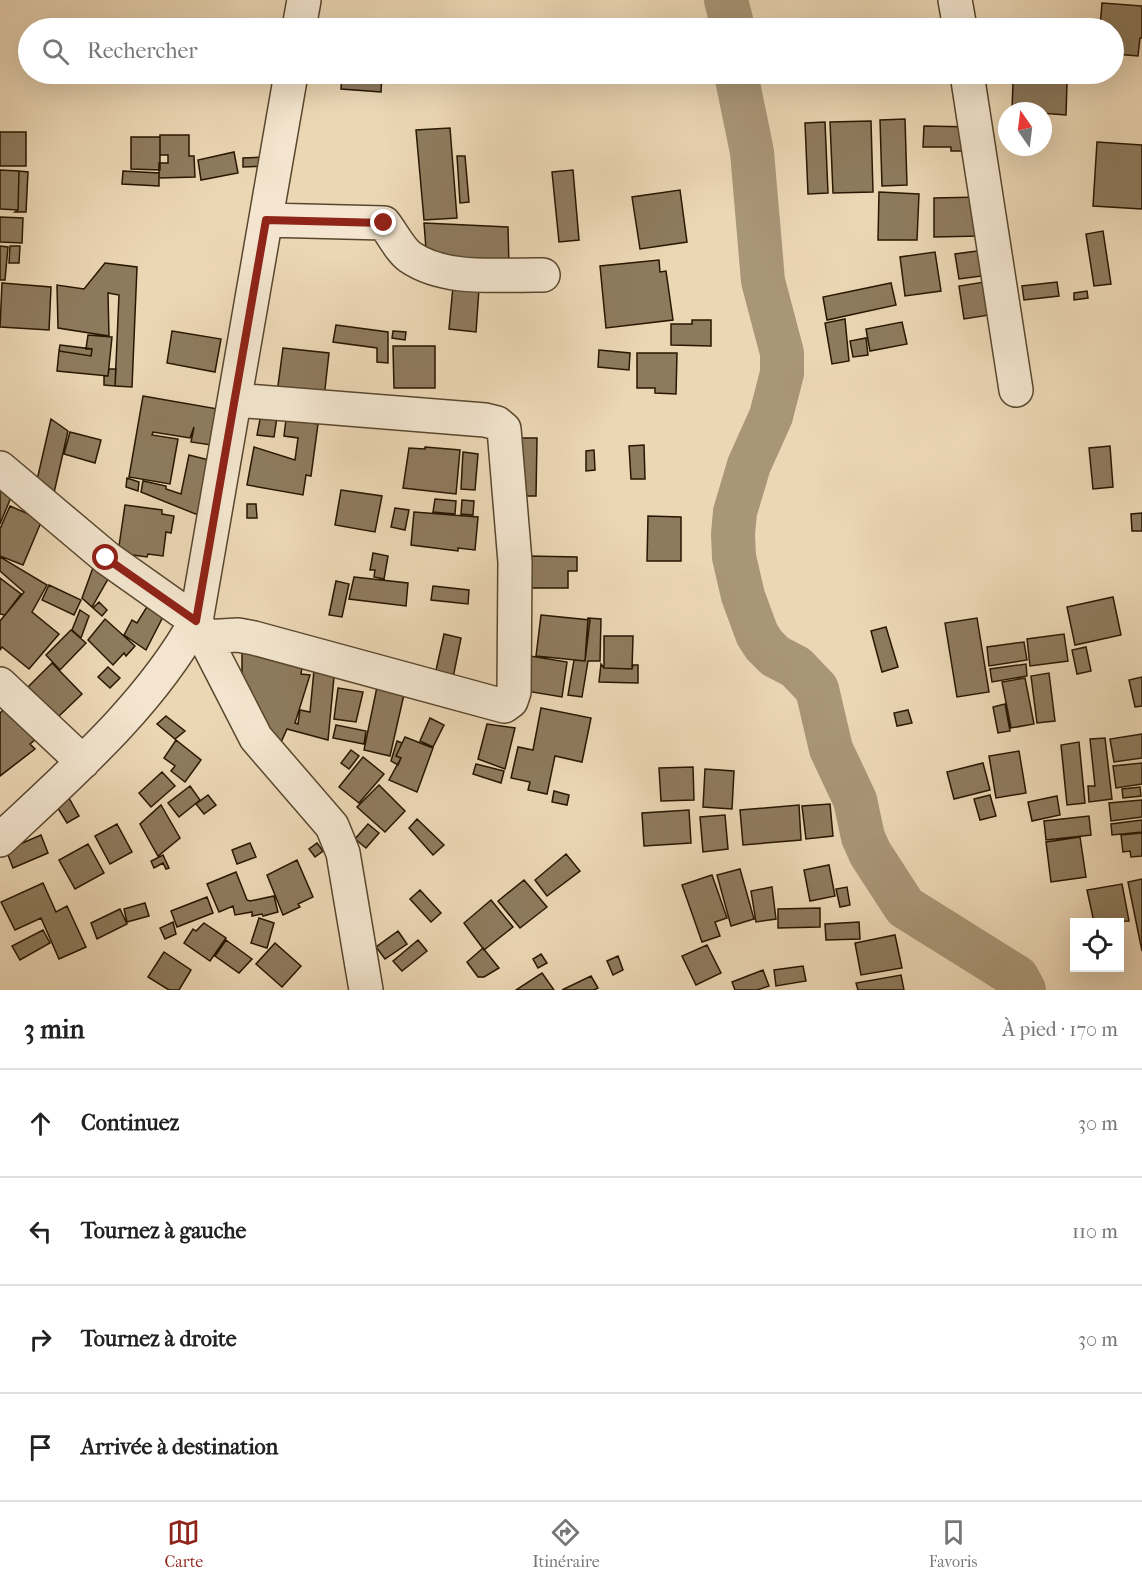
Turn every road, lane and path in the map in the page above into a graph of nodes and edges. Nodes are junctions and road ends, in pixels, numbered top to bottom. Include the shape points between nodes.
1 (304, 0) edge
2 (955, 0) edge
3 (301, 18) edge
4 (958, 18) edge
5 (289, 84) edge
6 (969, 84) edge
7 (266, 220) junction
8 (543, 275) dead end
9 (1016, 390) dead end
10 (235, 400) junction
11 (0, 468) edge
12 (200, 629) junction
13 (0, 684) edge
14 (83, 762) junction
15 (0, 840) edge
16 (366, 990) edge

1 - 3 street
2 - 4 street
5 - 7 street
6 - 9 street
7 - 8 street via 384,223 408,256 434,269 465,274
7 - 10 street
10 - 12 street
10 - 12 street via 485,420 504,429 515,562 514,692 504,706 254,638
11 - 12 street via 106,558
12 - 14 street
12 - 16 street via 256,738 332,826 343,853
13 - 14 street
14 - 15 street

